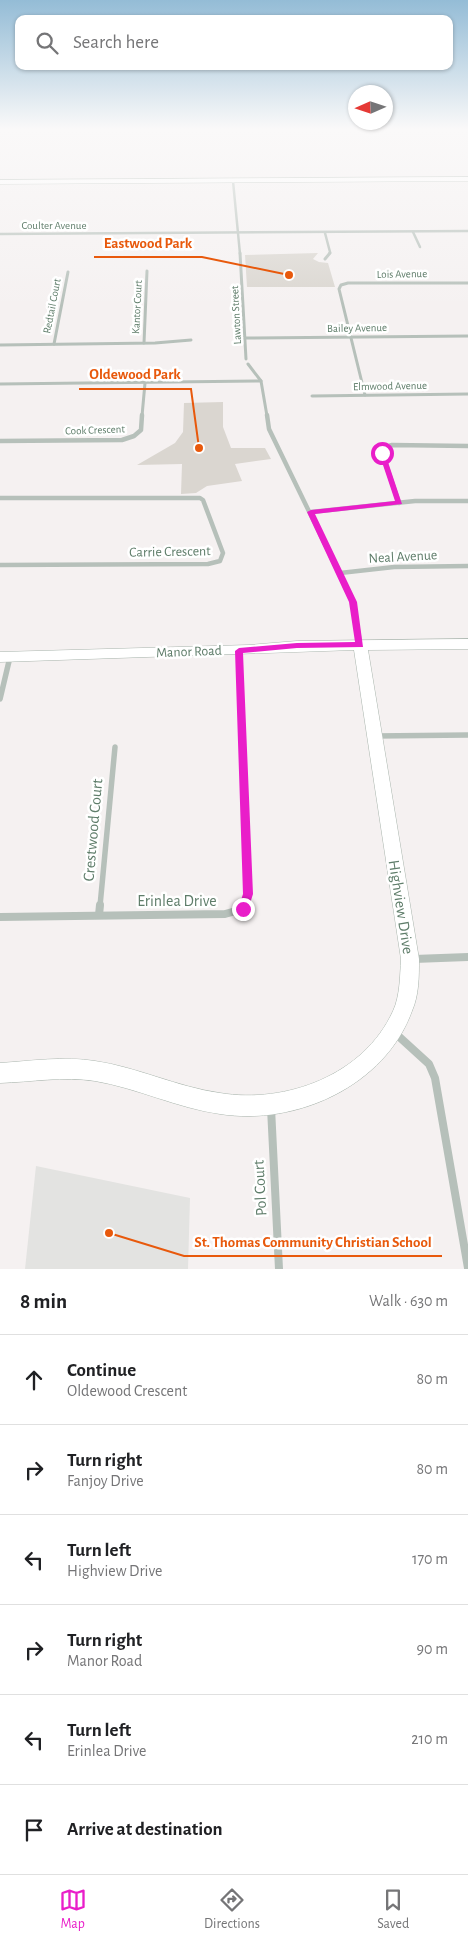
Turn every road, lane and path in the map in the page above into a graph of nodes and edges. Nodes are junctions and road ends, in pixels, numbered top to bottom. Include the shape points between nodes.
1 (234, 188) edge
2 (468, 231) edge
3 (324, 232) junction
4 (413, 232) junction
5 (239, 233) junction
6 (0, 234) edge
7 (420, 248) dead end
8 (324, 259) dead end
9 (147, 271) dead end
10 (68, 272) dead end
11 (468, 283) edge
12 (468, 336) edge
13 (350, 337) junction
14 (246, 338) junction
15 (191, 340) dead end
16 (144, 343) junction
17 (54, 344) junction
18 (0, 345) edge
19 (246, 359) dead end
20 (248, 364) dead end
21 (261, 381) junction
22 (145, 383) junction
23 (0, 384) edge
24 (468, 394) edge
25 (365, 395) junction
26 (312, 396) dead end
27 (0, 441) edge
28 (468, 446) edge
29 (0, 498) edge
30 (468, 501) edge
31 (400, 502) junction
32 (311, 512) junction
33 (0, 565) edge
34 (468, 566) edge
35 (340, 573) junction
36 (468, 644) edge
37 (360, 645) junction
38 (239, 651) junction
39 (5, 657) edge
40 (0, 699) edge
41 (468, 735) edge
42 (375, 736) junction
43 (115, 747) dead end
44 (99, 916) junction
45 (0, 917) edge
46 (468, 957) edge
47 (410, 959) junction
48 (393, 1031) junction
49 (0, 1072) edge
50 (271, 1105) junction
51 (468, 1268) edge
52 (279, 1269) edge

1 - 5 street, Lawton Street
2 - 4 street, Coulter Avenue
3 - 4 street, Coulter Avenue
3 - 5 street, Coulter Avenue
3 - 8 street via 330,252
4 - 7 street
5 - 6 street, Coulter Avenue
5 - 14 street, Lawton Street
9 - 16 street, Kantor Court
10 - 17 street, Redtail Court
11 - 13 street, Lois Avenue via 340,285
12 - 13 street, Bailey Avenue
13 - 14 street, Bailey Avenue
13 - 25 street
14 - 19 street, Lawton Street
15 - 16 street
16 - 17 street
17 - 18 street
20 - 21 street, Highview Drive
21 - 22 street
21 - 32 street, Highview Drive via 269,429
22 - 23 street
22 - 27 street, Cook Crescent via 141,430 134,436 122,440
24 - 25 street, Elmwood Avenue
25 - 26 street, Elmwood Avenue
28 - 31 street via 385,447 382,453
29 - 33 street, Carrie Crescent via 200,498 224,553 220,561 208,564
30 - 31 street
31 - 32 street
32 - 35 street, Highview Drive
34 - 35 street, Neal Avenue via 394,567
35 - 37 street, Highview Drive via 353,602
36 - 37 street, Manor Road
37 - 38 street, Manor Road
37 - 42 street, Highview Drive
38 - 39 street, Manor Road
38 - 44 street, Erinlea Drive via 247,902 243,909 225,914
39 - 40 street
41 - 42 street
42 - 47 street, Highview Drive
43 - 44 street, Crestwood Court
44 - 45 street, Erinlea Drive
46 - 47 street
47 - 48 street, Highview Drive via 405,1005
48 - 50 street, Highview Drive via 376,1052 334,1085 309,1096
48 - 51 street via 424,1058 435,1078
49 - 50 street, Highview Drive via 95,1071 208,1102
50 - 52 street, Pol Court

